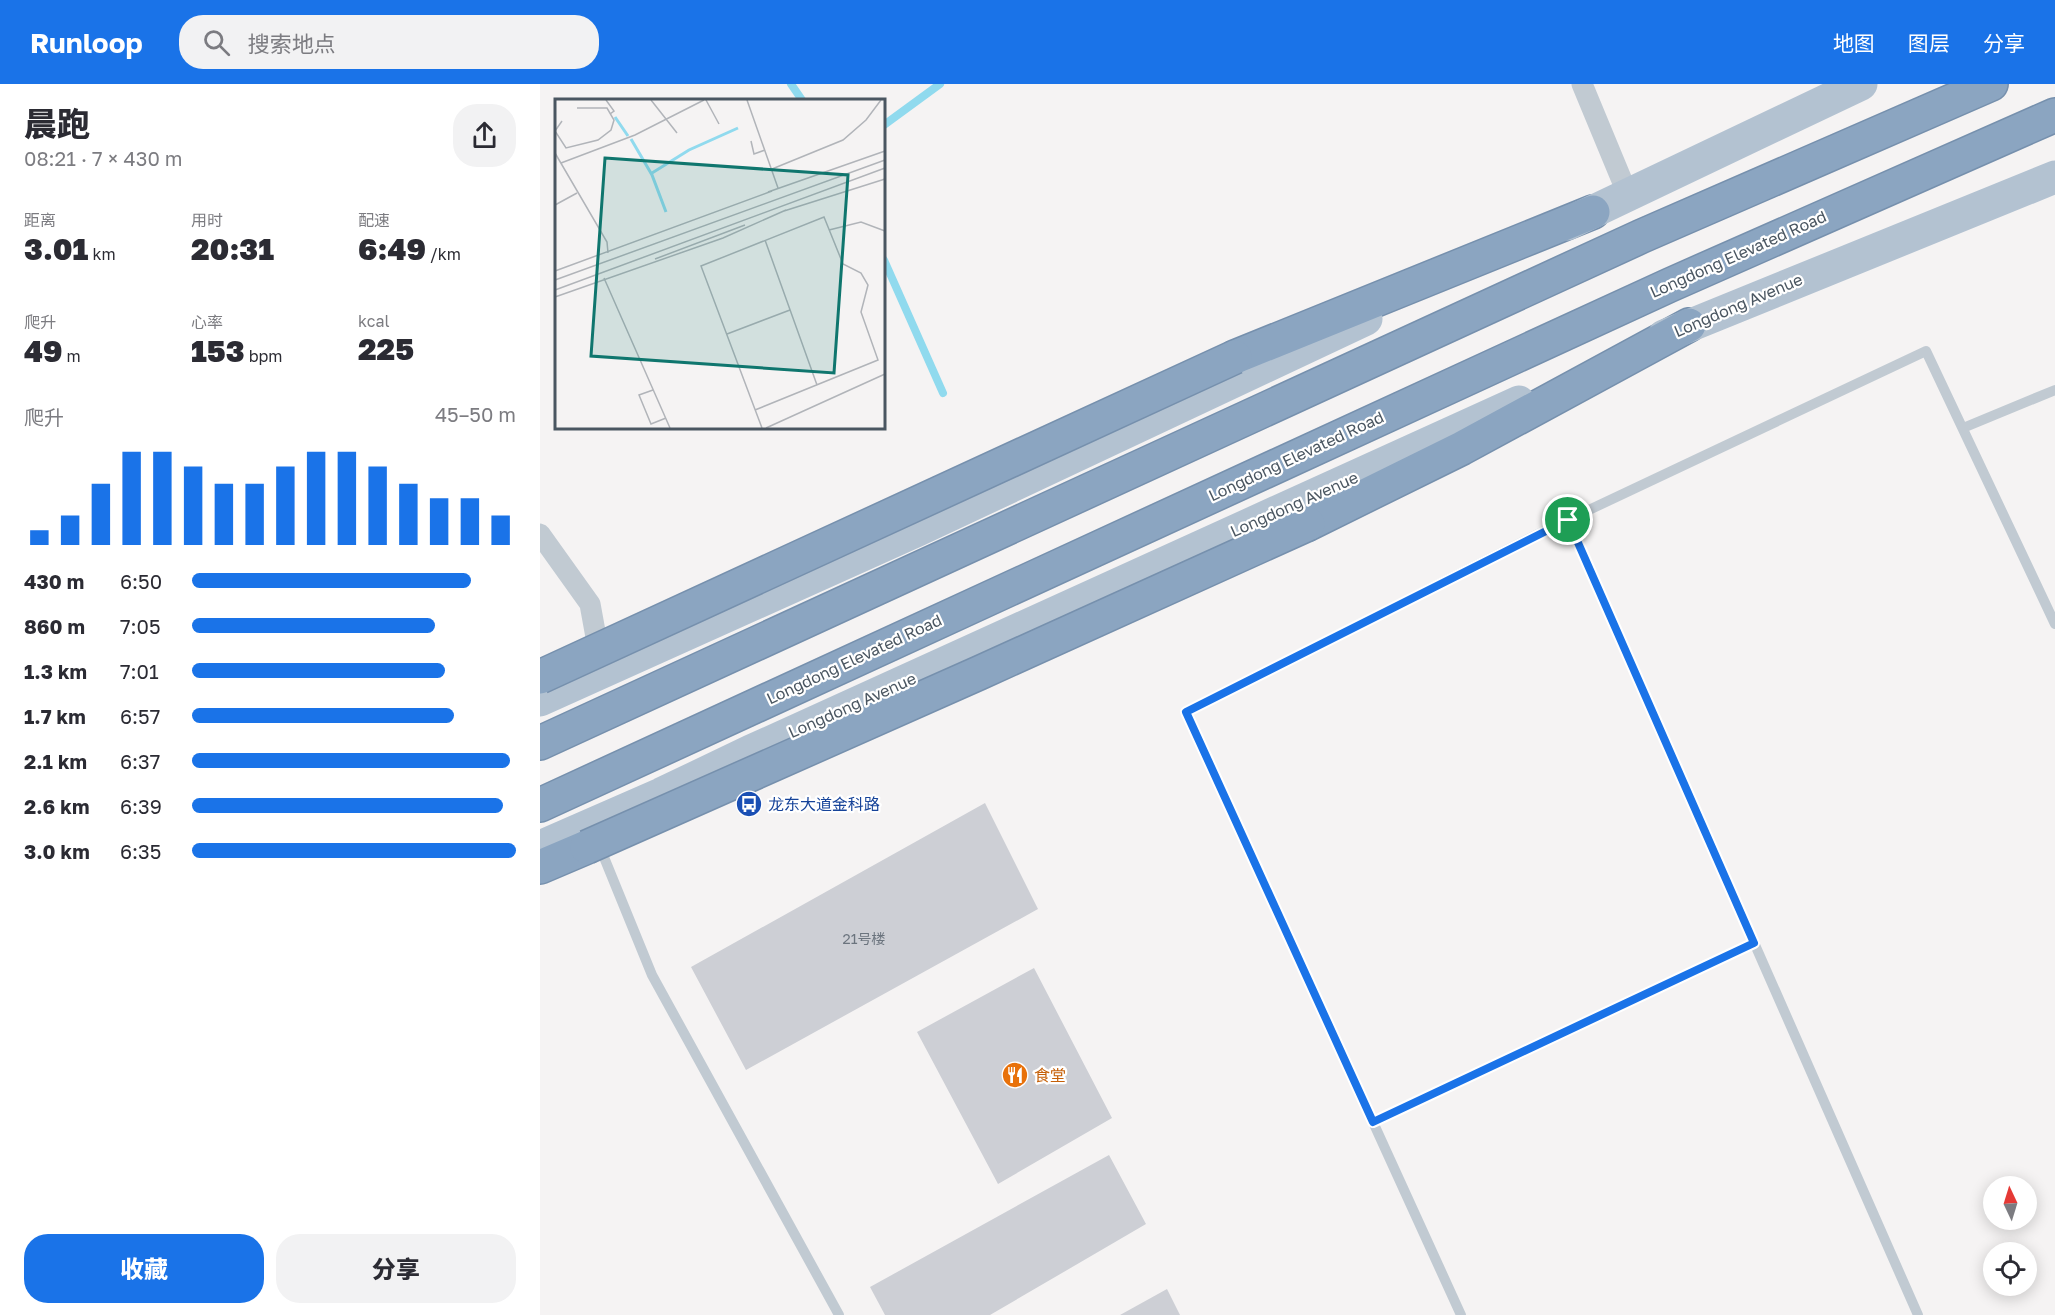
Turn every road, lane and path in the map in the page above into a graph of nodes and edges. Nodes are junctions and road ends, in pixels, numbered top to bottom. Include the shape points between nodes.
1 (1582, 84) edge
2 (1861, 84) edge
3 (1991, 84) edge
4 (2055, 114) edge
5 (2055, 177) edge
6 (1628, 195) junction
7 (1593, 212) junction
8 (1689, 325) junction
9 (2055, 390) edge
10 (1963, 428) junction
11 (1568, 520) junction
12 (540, 534) edge
13 (2055, 624) edge
14 (602, 672) junction
15 (540, 677) edge
16 (540, 700) edge
17 (540, 743) edge
18 (540, 805) edge
19 (590, 824) junction
20 (540, 847) edge
21 (540, 867) edge
22 (1754, 943) junction
23 (1373, 1122) junction
24 (838, 1315) edge
25 (1461, 1315) edge
26 (1918, 1315) edge

1 - 6 street
2 - 6 main road
3 - 17 highway via 1642,236
4 - 18 highway, Longdong Elevated Road via 1648,295
5 - 8 main road, Longdong Avenue
6 - 7 main road
7 - 14 main road via 918,530
7 - 15 highway, bridge via 1235,357
8 - 19 main road, Longdong Avenue
8 - 21 highway, bridge via 1462,448 1308,524
9 - 10 lane
10 - 11 lane via 1926,351
10 - 13 lane
11 - 22 lane
11 - 23 lane via 1186,712
12 - 14 street via 590,604
14 - 16 main road
19 - 20 main road, Longdong Avenue
19 - 24 lane via 652,975
22 - 23 lane
22 - 26 lane
23 - 25 lane

